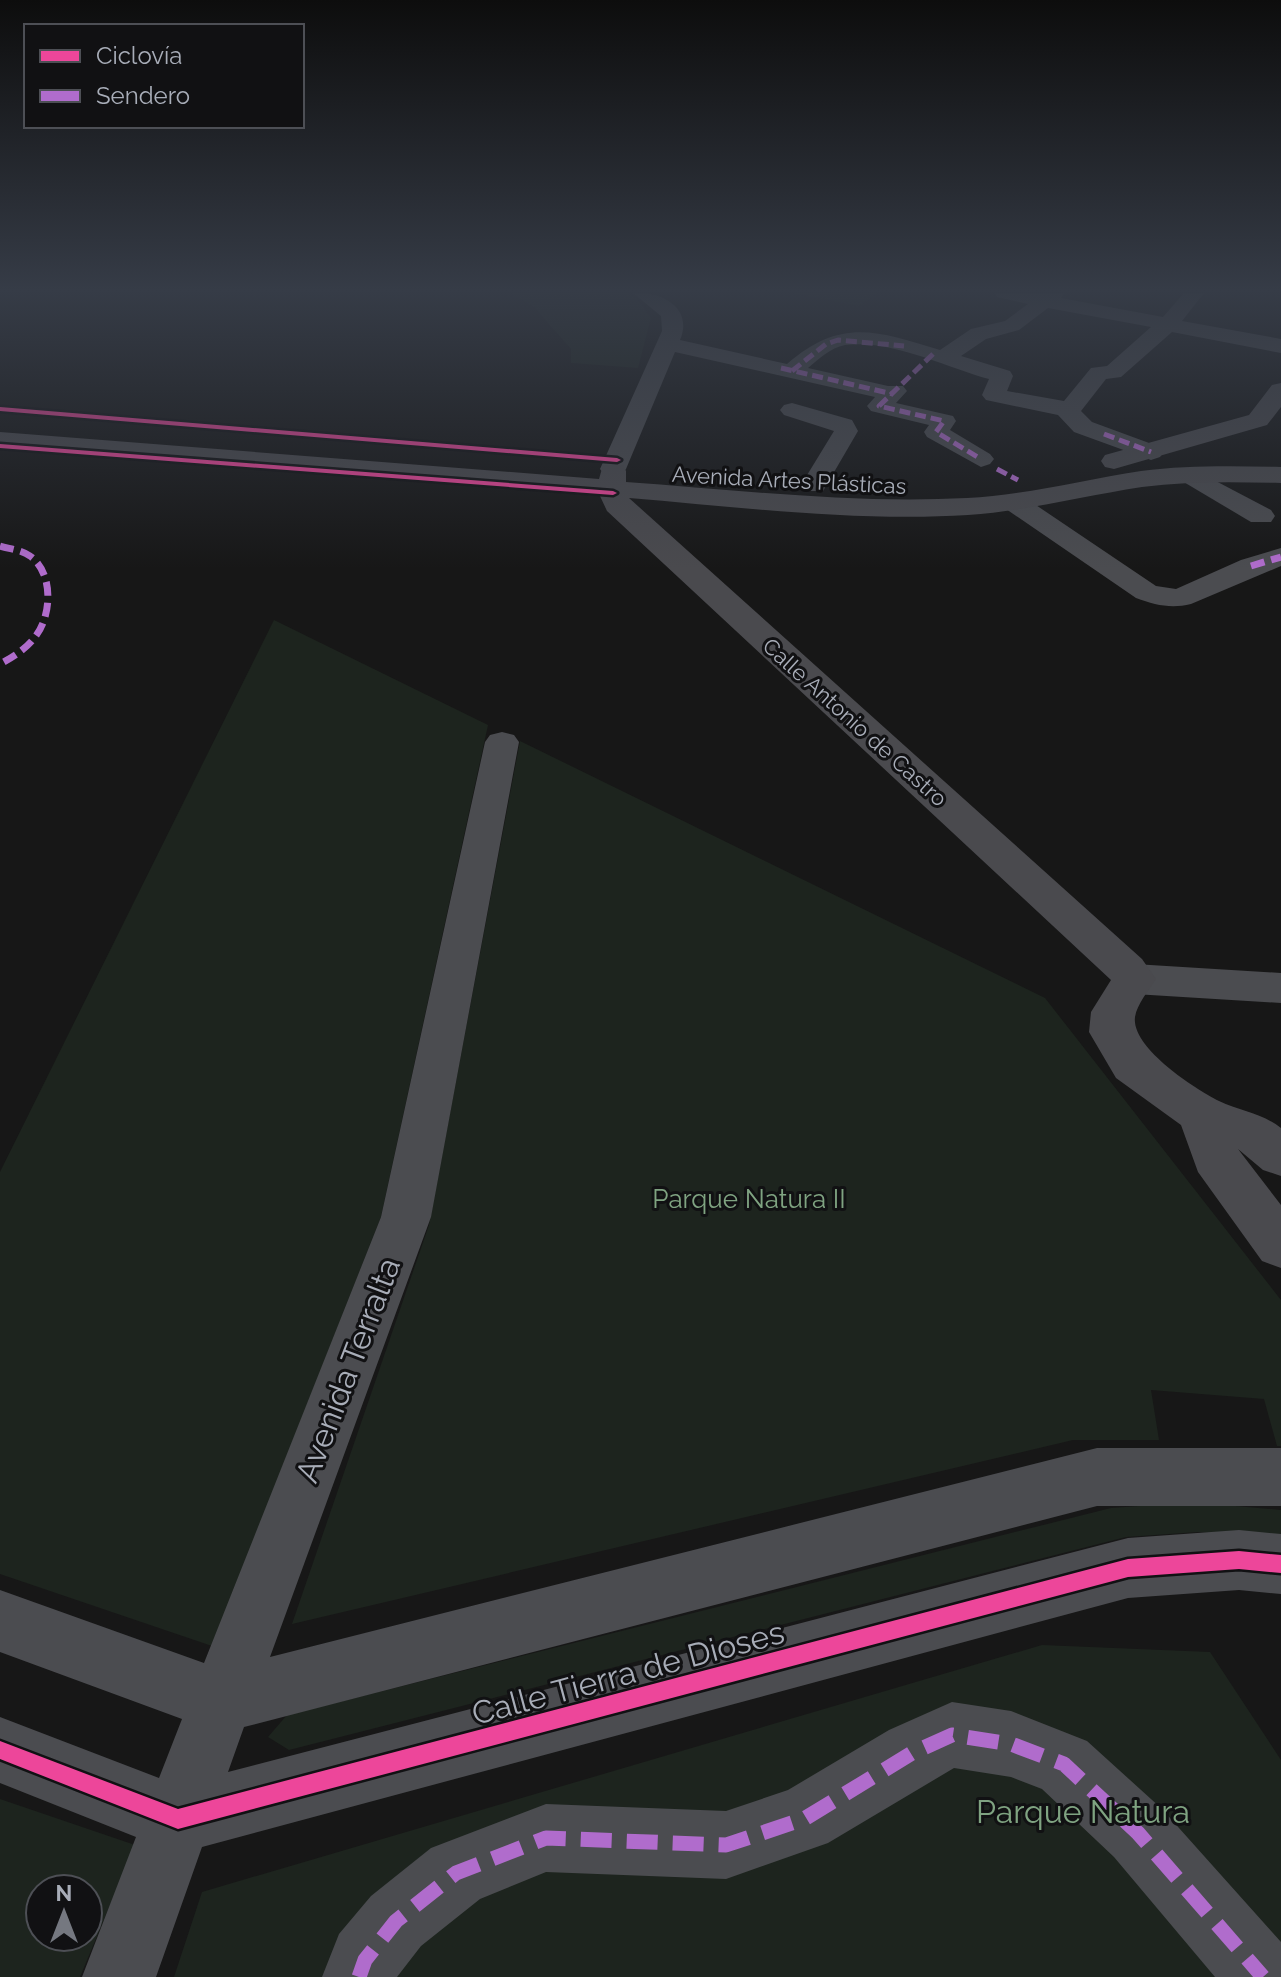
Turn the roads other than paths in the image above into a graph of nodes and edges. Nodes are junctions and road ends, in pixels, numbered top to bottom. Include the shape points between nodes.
1 (658, 385) edge
2 (854, 385) edge
3 (903, 385) edge
4 (998, 385) edge
5 (1090, 385) edge
6 (1281, 390) edge
7 (893, 394) junction
8 (1066, 409) junction
9 (792, 410) dead end
10 (0, 417) edge
11 (0, 440) edge
12 (1151, 452) junction
13 (1281, 475) edge
14 (1191, 476) junction
15 (1003, 478) junction
16 (612, 479) junction
17 (814, 485) junction
18 (1261, 516) dead end
19 (1281, 557) edge
20 (1251, 566) junction
21 (1281, 587) edge
22 (502, 742) dead end
23 (1134, 979) junction
24 (1281, 988) edge
25 (1201, 1114) junction
26 (1281, 1156) edge
27 (1281, 1245) edge
28 (1281, 1477) edge
29 (1281, 1564) edge
30 (0, 1621) edge
31 (221, 1701) junction
32 (0, 1750) edge
33 (178, 1819) junction
34 (119, 1977) edge
35 (359, 1977) edge
36 (1263, 1977) edge

1 - 16 street
2 - 7 street
3 - 7 street
4 - 8 street via 994,395
5 - 8 street via 1076,405
6 - 12 street, Avenida Artes Plásticas via 1265,428
7 - 15 street via 879,406 944,421 936,432
8 - 12 street via 1083,427
9 - 17 street via 843,425 846,431
10 - 16 street
11 - 16 street
12 - 15 street, Avenida Artes Plásticas
13 - 14 street, Avenida Artes Plásticas
14 - 15 street, Avenida Artes Plásticas
14 - 18 street
15 - 16 street, Avenida Artes Plásticas via 964,507 817,505
15 - 17 street, Avenida Artes Plásticas via 902,487
15 - 20 street via 1146,592 1181,598
16 - 17 street, Avenida Artes Plásticas
16 - 23 street, Calle Antonio de Castro via 617,505
19 - 20 street
20 - 21 street
22 - 31 street, Avenida Terralta via 406,1217
23 - 24 street
23 - 25 street via 1113,1012 1112,1032 1132,1065
25 - 26 street via 1250,1131
25 - 27 street via 1216,1158
28 - 31 street via 1097,1477
29 - 33 street, Calle Tierra de Dioses via 1239,1560 1128,1568
30 - 31 street
31 - 33 street, Avenida Terralta
32 - 33 street
33 - 34 street, Avenida Terralta
35 - 36 street via 365,1960 396,1921 456,1873 546,1838 726,1845 804,1819 912,1753 952,1735 1011,1744 1064,1764 1138,1833

